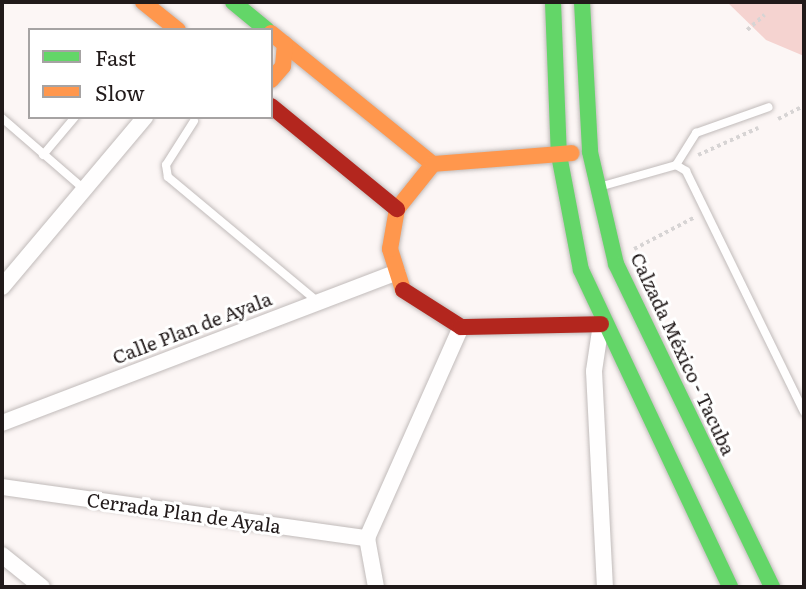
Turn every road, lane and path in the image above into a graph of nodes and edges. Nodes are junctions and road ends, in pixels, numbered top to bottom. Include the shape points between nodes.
1 (143, 2) edge
2 (233, 2) edge
3 (553, 2) edge
4 (582, 2) edge
5 (764, 15) dead end
6 (175, 28) edge
7 (265, 28) edge
8 (747, 30) dead end
9 (273, 35) edge
10 (285, 44) junction
11 (273, 78) edge
12 (804, 106) edge
13 (769, 107) dead end
14 (273, 108) edge
15 (2, 118) edge
16 (73, 119) edge
17 (143, 119) edge
18 (194, 121) dead end
19 (590, 152) junction
20 (43, 155) junction
21 (559, 155) junction
22 (433, 164) junction
23 (677, 166) junction
24 (597, 188) junction
25 (84, 189) junction
26 (397, 209) junction
27 (709, 211) junction
28 (616, 264) junction
29 (397, 272) junction
30 (2, 287) edge
31 (318, 302) junction
32 (600, 324) junction
33 (461, 327) junction
34 (804, 412) edge
35 (2, 423) edge
36 (2, 487) edge
37 (367, 538) junction
38 (2, 555) edge
39 (43, 587) edge
40 (376, 587) edge
41 (605, 587) edge
42 (730, 587) edge
43 (772, 587) edge

1 - 6 main road
2 - 7 main road
3 - 21 main road
4 - 19 main road, Calzada México - Tacuba
5 - 8 path
9 - 10 main road
10 - 11 main road via 283,66
10 - 22 main road
12 - 23 path
13 - 23 lane via 696,133
14 - 26 main road
15 - 20 lane
16 - 20 lane
17 - 25 street
18 - 31 lane via 166,165 168,177
19 - 21 main road
19 - 24 main road, Calzada México - Tacuba
20 - 25 lane
21 - 22 main road
21 - 32 main road via 580,270
22 - 26 main road
23 - 24 lane
23 - 27 lane via 696,183
24 - 28 main road, Calzada México - Tacuba
25 - 30 street
26 - 29 main road via 390,249
27 - 28 path via 649,236
27 - 34 lane
28 - 43 main road, Calzada México - Tacuba
29 - 31 street, Calle Plan de Ayala
29 - 33 main road via 404,292 421,309
31 - 35 street, Calle Plan de Ayala
32 - 33 main road
32 - 41 street via 594,371
32 - 42 main road
33 - 37 street
36 - 37 street, Cerrada Plan de Ayala
37 - 40 street
38 - 39 street

